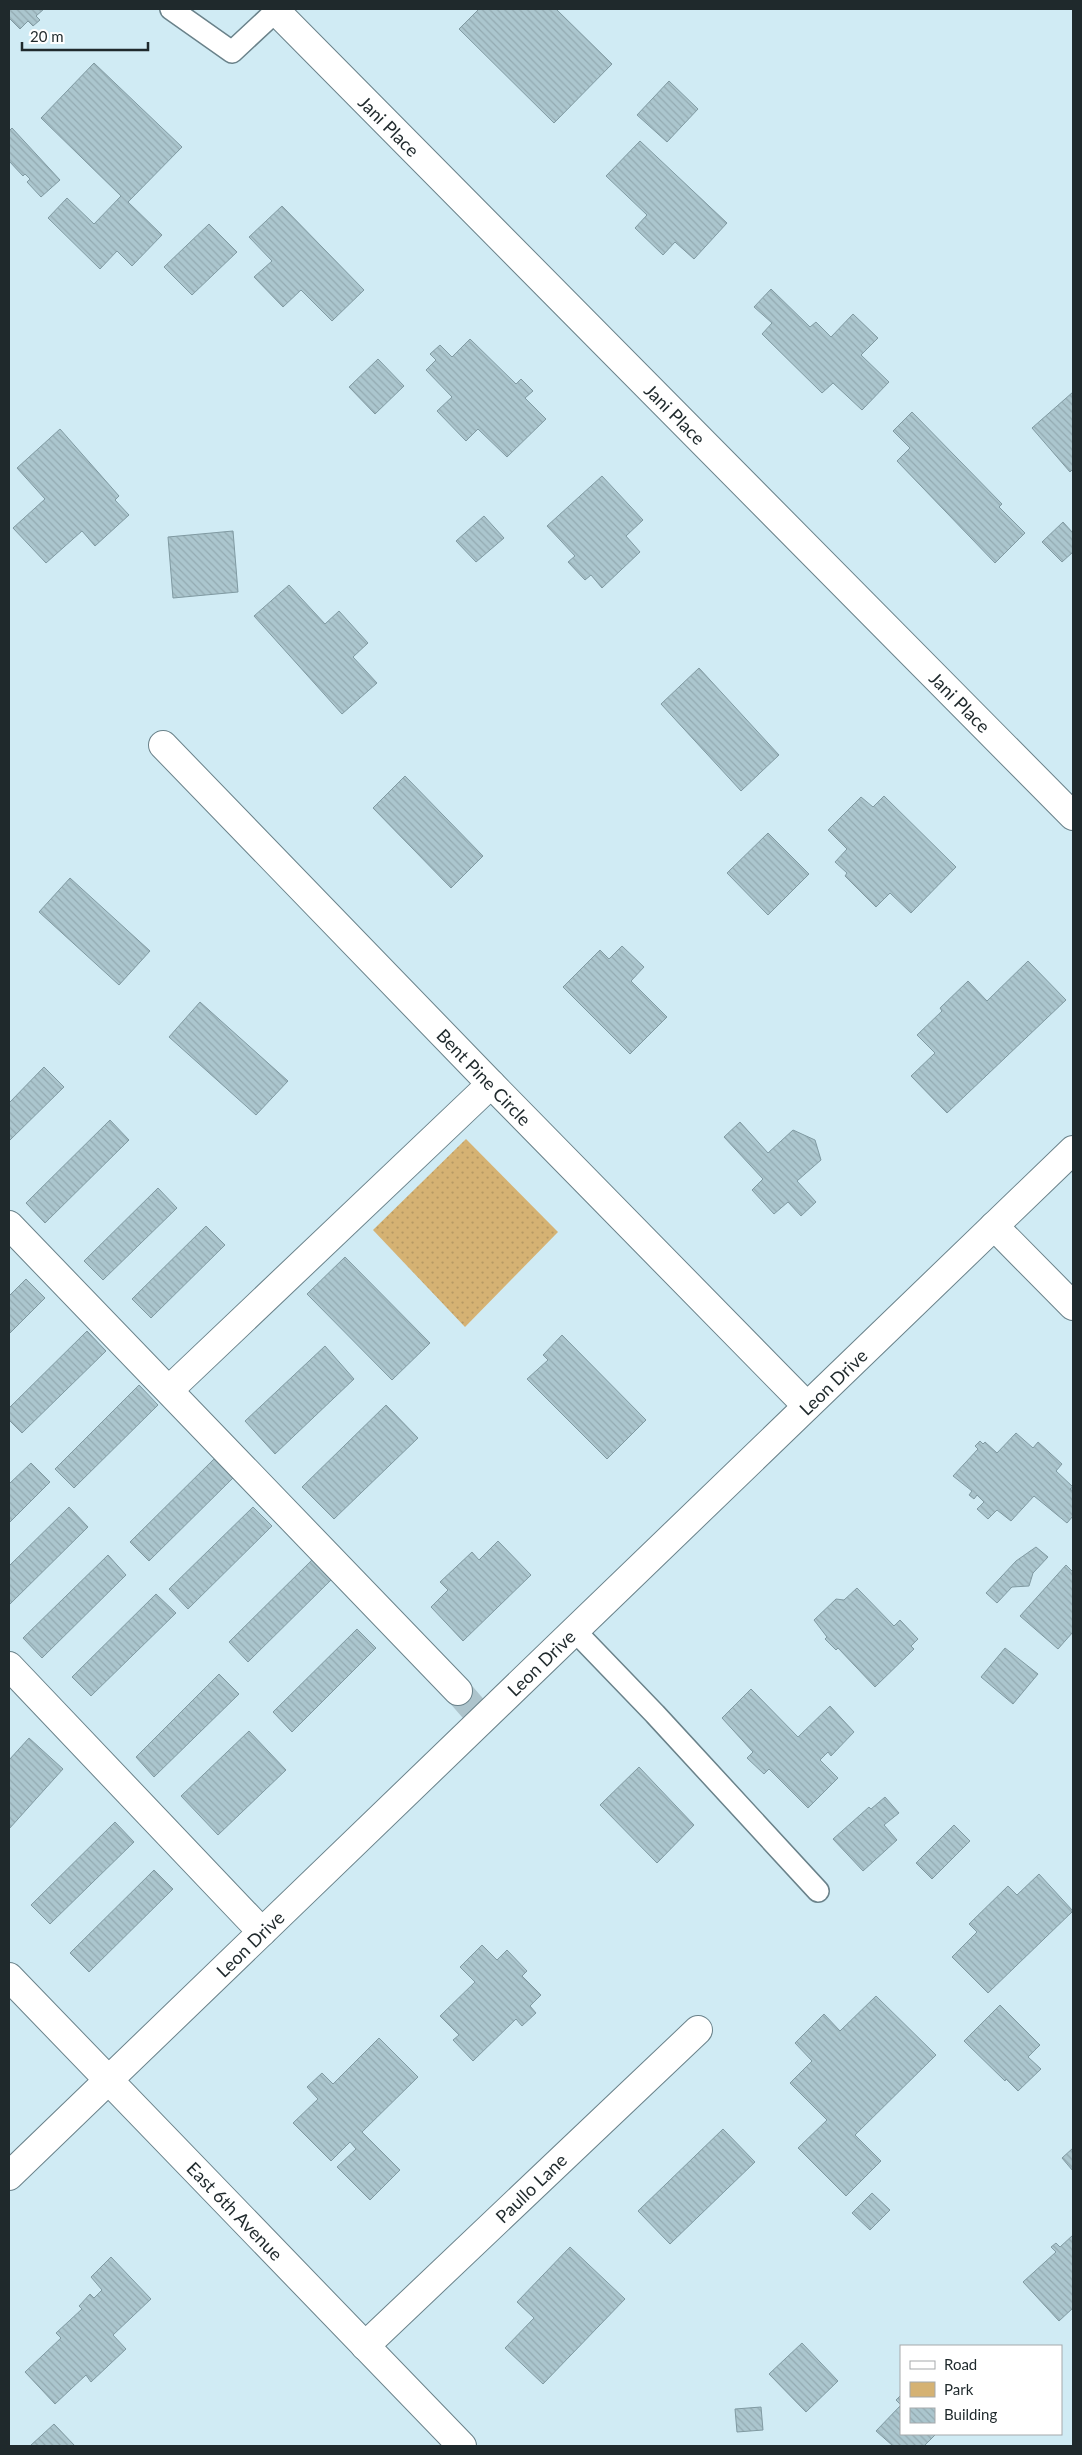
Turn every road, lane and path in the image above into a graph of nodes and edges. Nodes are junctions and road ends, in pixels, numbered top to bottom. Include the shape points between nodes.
1 (171, 9) edge
2 (276, 11) joint
3 (163, 745) dead end
4 (1073, 816) edge
5 (491, 1084) junction
6 (1073, 1150) edge
7 (9, 1224) edge
8 (994, 1226) junction
9 (1073, 1306) edge
10 (169, 1390) junction
11 (808, 1406) junction
12 (575, 1631) junction
13 (9, 1666) edge
14 (458, 1691) tunnel mouth
15 (818, 1891) dead end
16 (262, 1932) junction
17 (9, 1977) edge
18 (698, 2030) dead end
19 (108, 2079) junction
20 (9, 2176) edge
21 (365, 2346) junction
22 (462, 2446) edge

1 - 2 lane via 232,52
2 - 4 street, Jani Place
3 - 5 street, Bent Pine Circle
5 - 10 street
5 - 11 street, Bent Pine Circle
6 - 8 street, Leon Drive
7 - 10 street
8 - 9 street
8 - 11 street, Leon Drive
10 - 14 street
11 - 12 street, Leon Drive
12 - 15 lane
12 - 16 street, Leon Drive via 480,1717
13 - 16 street
16 - 19 street, Leon Drive
17 - 19 street, East 6th Avenue
18 - 21 street, Paullo Lane
19 - 20 street, Leon Drive
19 - 21 street, East 6th Avenue
21 - 22 street, East 6th Avenue

